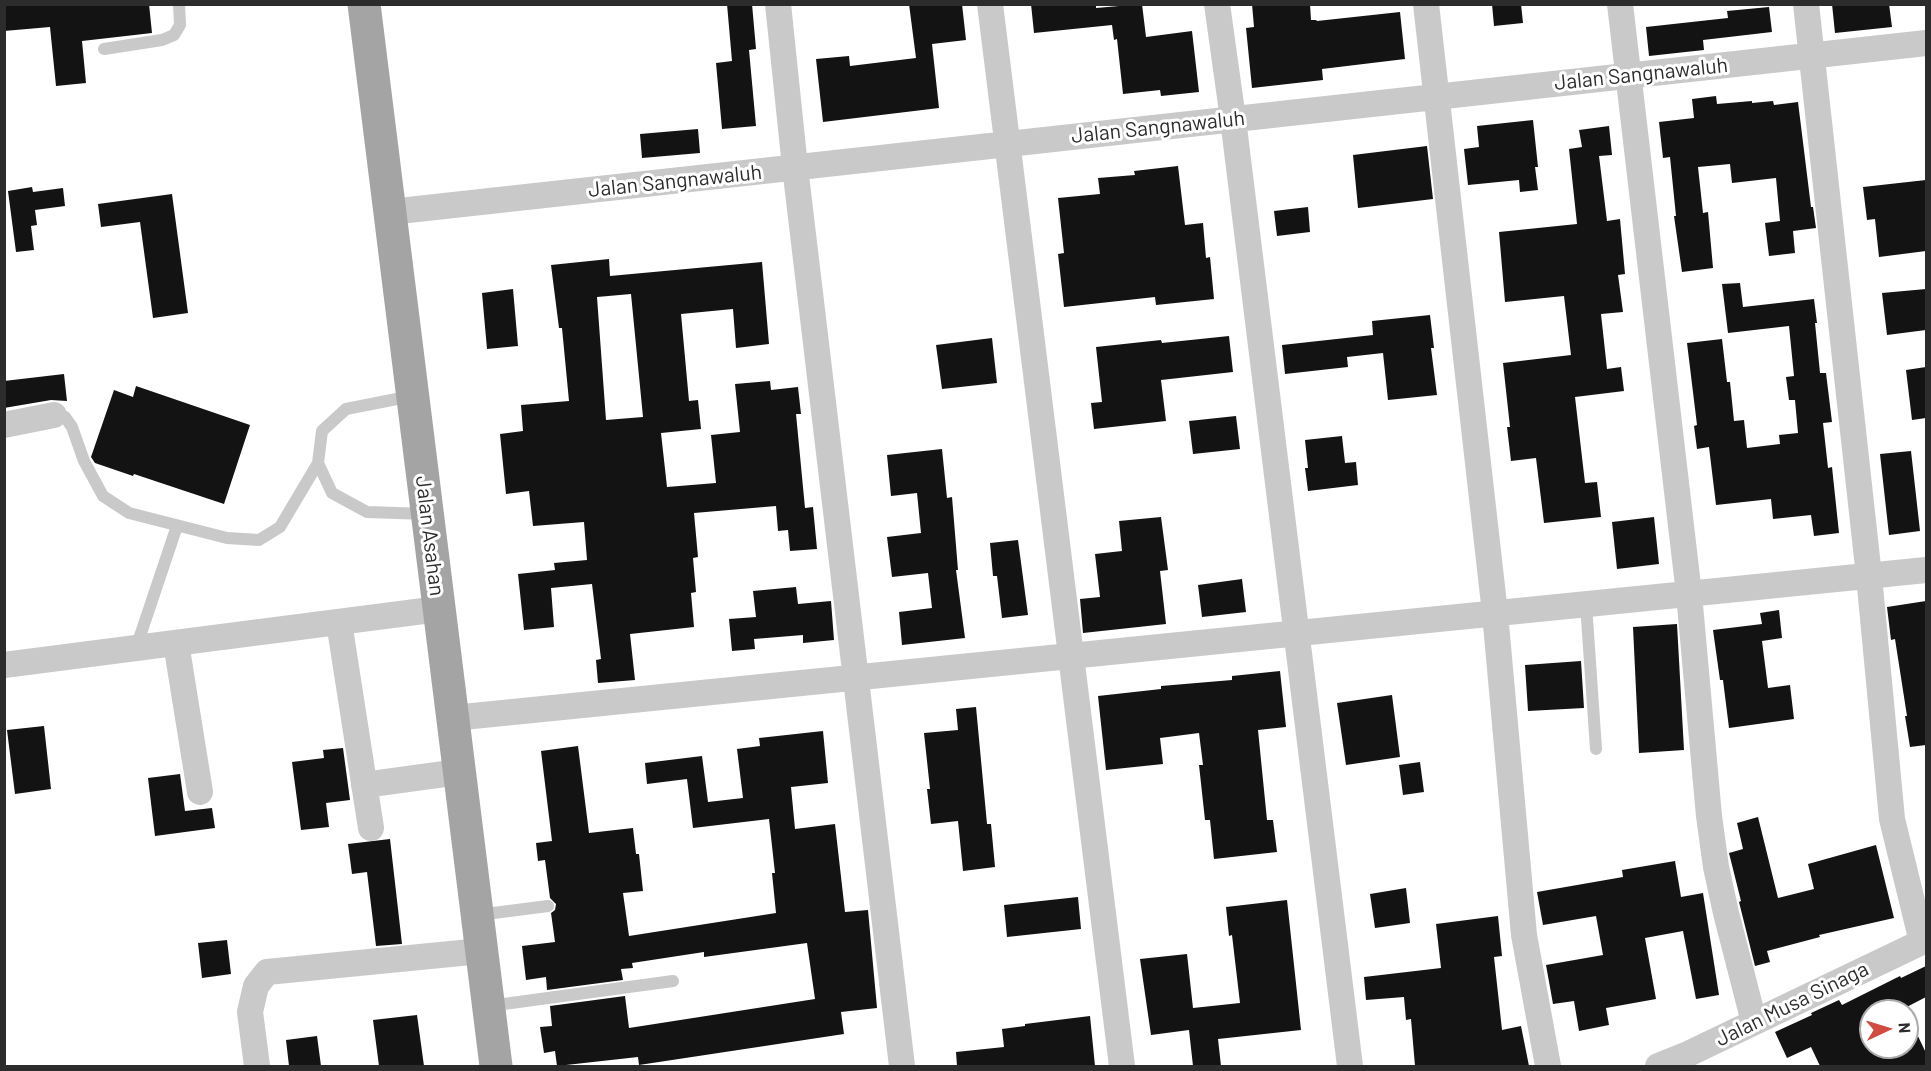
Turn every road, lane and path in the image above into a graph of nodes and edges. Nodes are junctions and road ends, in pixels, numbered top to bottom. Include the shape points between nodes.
1 (179, 4) edge
2 (364, 4) edge
3 (778, 4) edge
4 (990, 4) edge
5 (1217, 4) edge
6 (1426, 4) edge
7 (1620, 4) edge
8 (1806, 4) edge
9 (1926, 43) edge
10 (104, 49) dead end
11 (1813, 56) junction
12 (1628, 76) junction
13 (1437, 97) junction
14 (1233, 119) junction
15 (1007, 144) junction
16 (795, 167) junction
17 (390, 212) junction
18 (413, 396) junction
19 (54, 415) joint
20 (4, 425) edge
21 (318, 463) junction
22 (427, 514) junction
23 (177, 526) junction
24 (1926, 570) edge
25 (1869, 576) junction
26 (1689, 594) junction
27 (1586, 603) junction
28 (439, 609) junction
29 (1495, 613) junction
30 (339, 622) junction
31 (1296, 633) junction
32 (176, 643) junction
33 (136, 648) junction
34 (1071, 656) junction
35 (4, 665) edge
36 (856, 677) junction
37 (453, 718) junction
38 (1596, 749) dead end
39 (459, 772) junction
40 (364, 785) junction
41 (200, 792) dead end
42 (371, 828) dead end
43 (548, 906) dead end
44 (477, 915) junction
45 (1924, 941) edge
46 (481, 951) junction
47 (673, 981) dead end
48 (488, 1006) junction
49 (1754, 1022) junction
50 (257, 1066) edge
51 (496, 1066) edge
52 (902, 1066) edge
53 (1122, 1066) edge
54 (1350, 1066) edge
55 (1548, 1066) edge
56 (1658, 1066) edge

1 - 10 lane via 180,25 174,35
2 - 17 main road, Jalan Asahan
3 - 16 street
4 - 15 street
5 - 14 street
6 - 13 street
7 - 12 street
8 - 11 street
9 - 11 street, Jalan Sangnawaluh
11 - 12 street, Jalan Sangnawaluh
11 - 25 street
12 - 13 street, Jalan Sangnawaluh
12 - 26 street
13 - 14 street, Jalan Sangnawaluh
13 - 29 street
14 - 15 street, Jalan Sangnawaluh
14 - 31 street
15 - 16 street, Jalan Sangnawaluh
15 - 34 street
16 - 17 street, Jalan Sangnawaluh
16 - 36 street
17 - 18 main road, Jalan Asahan
18 - 21 lane via 346,409 322,431
18 - 22 main road, Jalan Asahan
19 - 20 street
19 - 23 lane via 65,417 72,427 103,496 129,513
21 - 22 lane via 332,493 367,512
21 - 23 lane via 280,527 259,540 227,538
22 - 28 main road, Jalan Asahan
23 - 33 lane
24 - 25 street
25 - 26 street
25 - 45 street via 1892,819
26 - 27 street
26 - 49 street via 1708,816 1716,867
27 - 29 street
27 - 38 lane
28 - 30 street
28 - 37 main road, Jalan Asahan
29 - 31 street
29 - 55 street via 1524,935
30 - 32 street
30 - 40 street
31 - 34 street
31 - 54 street
32 - 33 street
32 - 41 street
33 - 35 street
34 - 36 street
34 - 53 street
36 - 37 street
36 - 52 street
37 - 39 main road, Jalan Asahan
39 - 40 street
39 - 44 main road, Jalan Asahan
40 - 42 street
43 - 44 lane
44 - 46 main road, Jalan Asahan
45 - 49 street, Jalan Musa Sinaga
46 - 48 main road, Jalan Asahan
46 - 50 street via 267,972 256,986 250,1012
47 - 48 lane
48 - 51 main road, Jalan Asahan
49 - 56 street, Jalan Musa Sinaga

